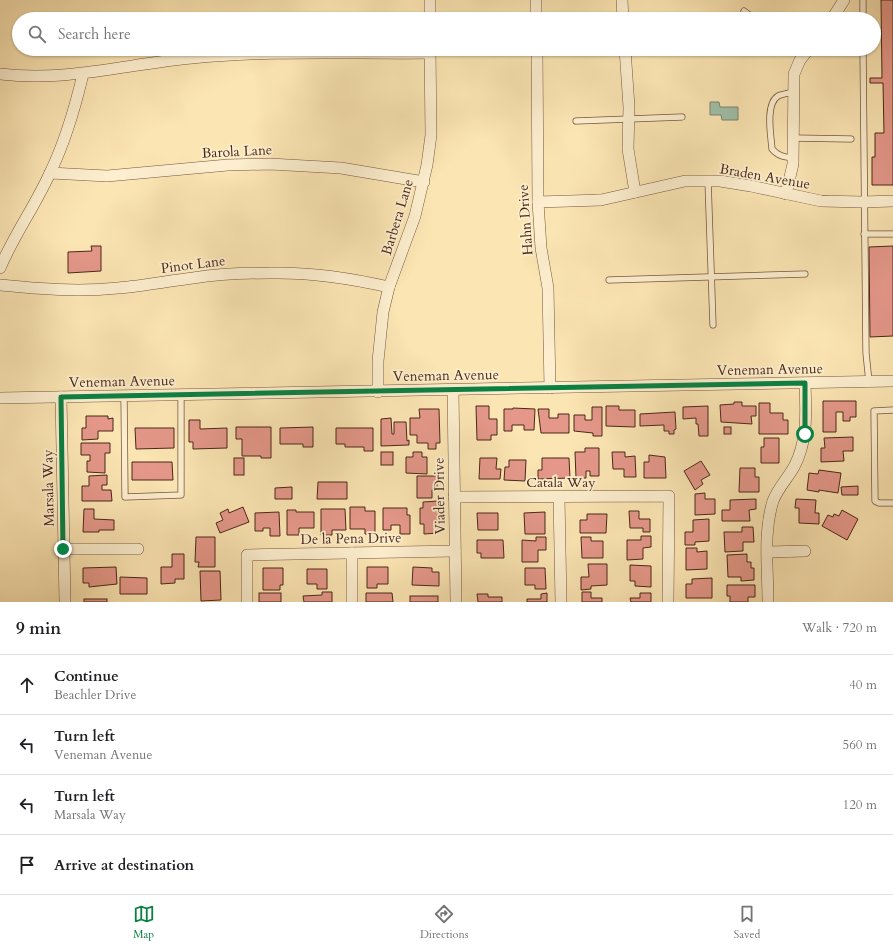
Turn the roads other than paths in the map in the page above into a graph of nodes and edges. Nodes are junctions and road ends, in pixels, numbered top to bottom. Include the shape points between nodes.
1 (430, 0) edge
2 (536, 0) edge
3 (622, 0) edge
4 (844, 0) edge
5 (863, 0) edge
6 (430, 12) edge
7 (536, 12) edge
8 (623, 12) edge
9 (836, 12) edge
10 (863, 12) edge
11 (223, 56) edge
12 (430, 56) edge
13 (536, 56) edge
14 (625, 56) edge
15 (801, 56) edge
16 (863, 56) edge
17 (0, 74) edge
18 (83, 74) junction
19 (793, 92) junction
20 (682, 117) dead end
21 (629, 119) junction
22 (576, 121) dead end
23 (793, 138) junction
24 (851, 139) dead end
25 (793, 158) junction
26 (50, 173) junction
27 (708, 181) junction
28 (424, 182) junction
29 (635, 192) junction
30 (786, 194) junction
31 (893, 200) edge
32 (538, 202) junction
33 (863, 202) junction
34 (864, 234) junction
35 (893, 234) edge
36 (0, 268) edge
37 (805, 274) dead end
38 (711, 277) junction
39 (609, 280) dead end
40 (0, 284) edge
41 (389, 287) junction
42 (713, 325) dead end
43 (870, 382) junction
44 (893, 382) edge
45 (805, 383) junction
46 (550, 388) junction
47 (453, 390) junction
48 (378, 392) junction
49 (181, 395) junction
50 (124, 396) junction
51 (61, 397) junction
52 (0, 398) edge
53 (893, 410) edge
54 (559, 496) junction
55 (454, 497) junction
56 (893, 503) edge
57 (63, 549) junction
58 (138, 549) dead end
59 (455, 551) junction
60 (805, 551) dead end
61 (768, 552) junction
62 (352, 553) junction
63 (65, 602) edge
64 (247, 602) edge
65 (352, 602) edge
66 (456, 602) edge
67 (561, 602) edge
68 (668, 602) edge
69 (768, 602) edge

1 - 6 street
2 - 7 street
3 - 8 street
4 - 9 street
5 - 10 lane
11 - 18 street
12 - 28 street, Barbera Lane via 431,135
13 - 32 street, Hahn Drive
14 - 21 street
15 - 19 street via 794,74
16 - 33 lane
17 - 18 street
18 - 26 street via 68,131
19 - 23 street
19 - 25 lane via 778,96 772,102 770,111 772,149 784,157
20 - 21 lane
21 - 22 lane
21 - 29 street via 628,149
23 - 24 lane
23 - 25 street
25 - 30 street
26 - 28 street, Barola Lane via 107,176 228,165 270,164 341,168
26 - 36 street
27 - 29 street, Braden Avenue via 685,181
27 - 30 street, Braden Avenue via 751,186
27 - 38 lane
28 - 41 street, Barbera Lane via 415,216
29 - 32 street, Braden Avenue via 601,200
30 - 33 street, Braden Avenue via 821,201
31 - 33 street, Braden Avenue
32 - 46 street, Hahn Drive via 541,248 548,288
33 - 34 lane
34 - 35 lane
34 - 43 lane via 866,362
37 - 38 lane
38 - 39 lane
38 - 42 lane
40 - 41 street, Pinot Lane via 57,290 92,290 270,272 311,274
41 - 48 street, Barbera Lane via 379,336
43 - 44 street, Veneman Avenue
43 - 45 street, Veneman Avenue
45 - 46 street, Veneman Avenue
45 - 61 street via 805,434 793,468 779,487 773,501 768,527
46 - 47 street, Veneman Avenue
47 - 48 street, Veneman Avenue
47 - 55 street, Viader Drive
48 - 49 street, Veneman Avenue
49 - 50 street, Veneman Avenue
49 - 50 lane via 181,495 125,497
50 - 51 street, Veneman Avenue
51 - 52 street, Veneman Avenue
51 - 57 street, Marsala Way
53 - 56 lane via 874,411 876,501
54 - 55 street, Catala Way
54 - 67 street
54 - 68 street, Catala Way via 669,496
55 - 59 street, Viader Drive
57 - 58 street
57 - 63 street, Marsala Way
59 - 62 street, De la Pena Drive
59 - 66 street, Viader Drive
60 - 61 street
61 - 69 street
62 - 64 street, De la Pena Drive via 247,555
62 - 65 street

